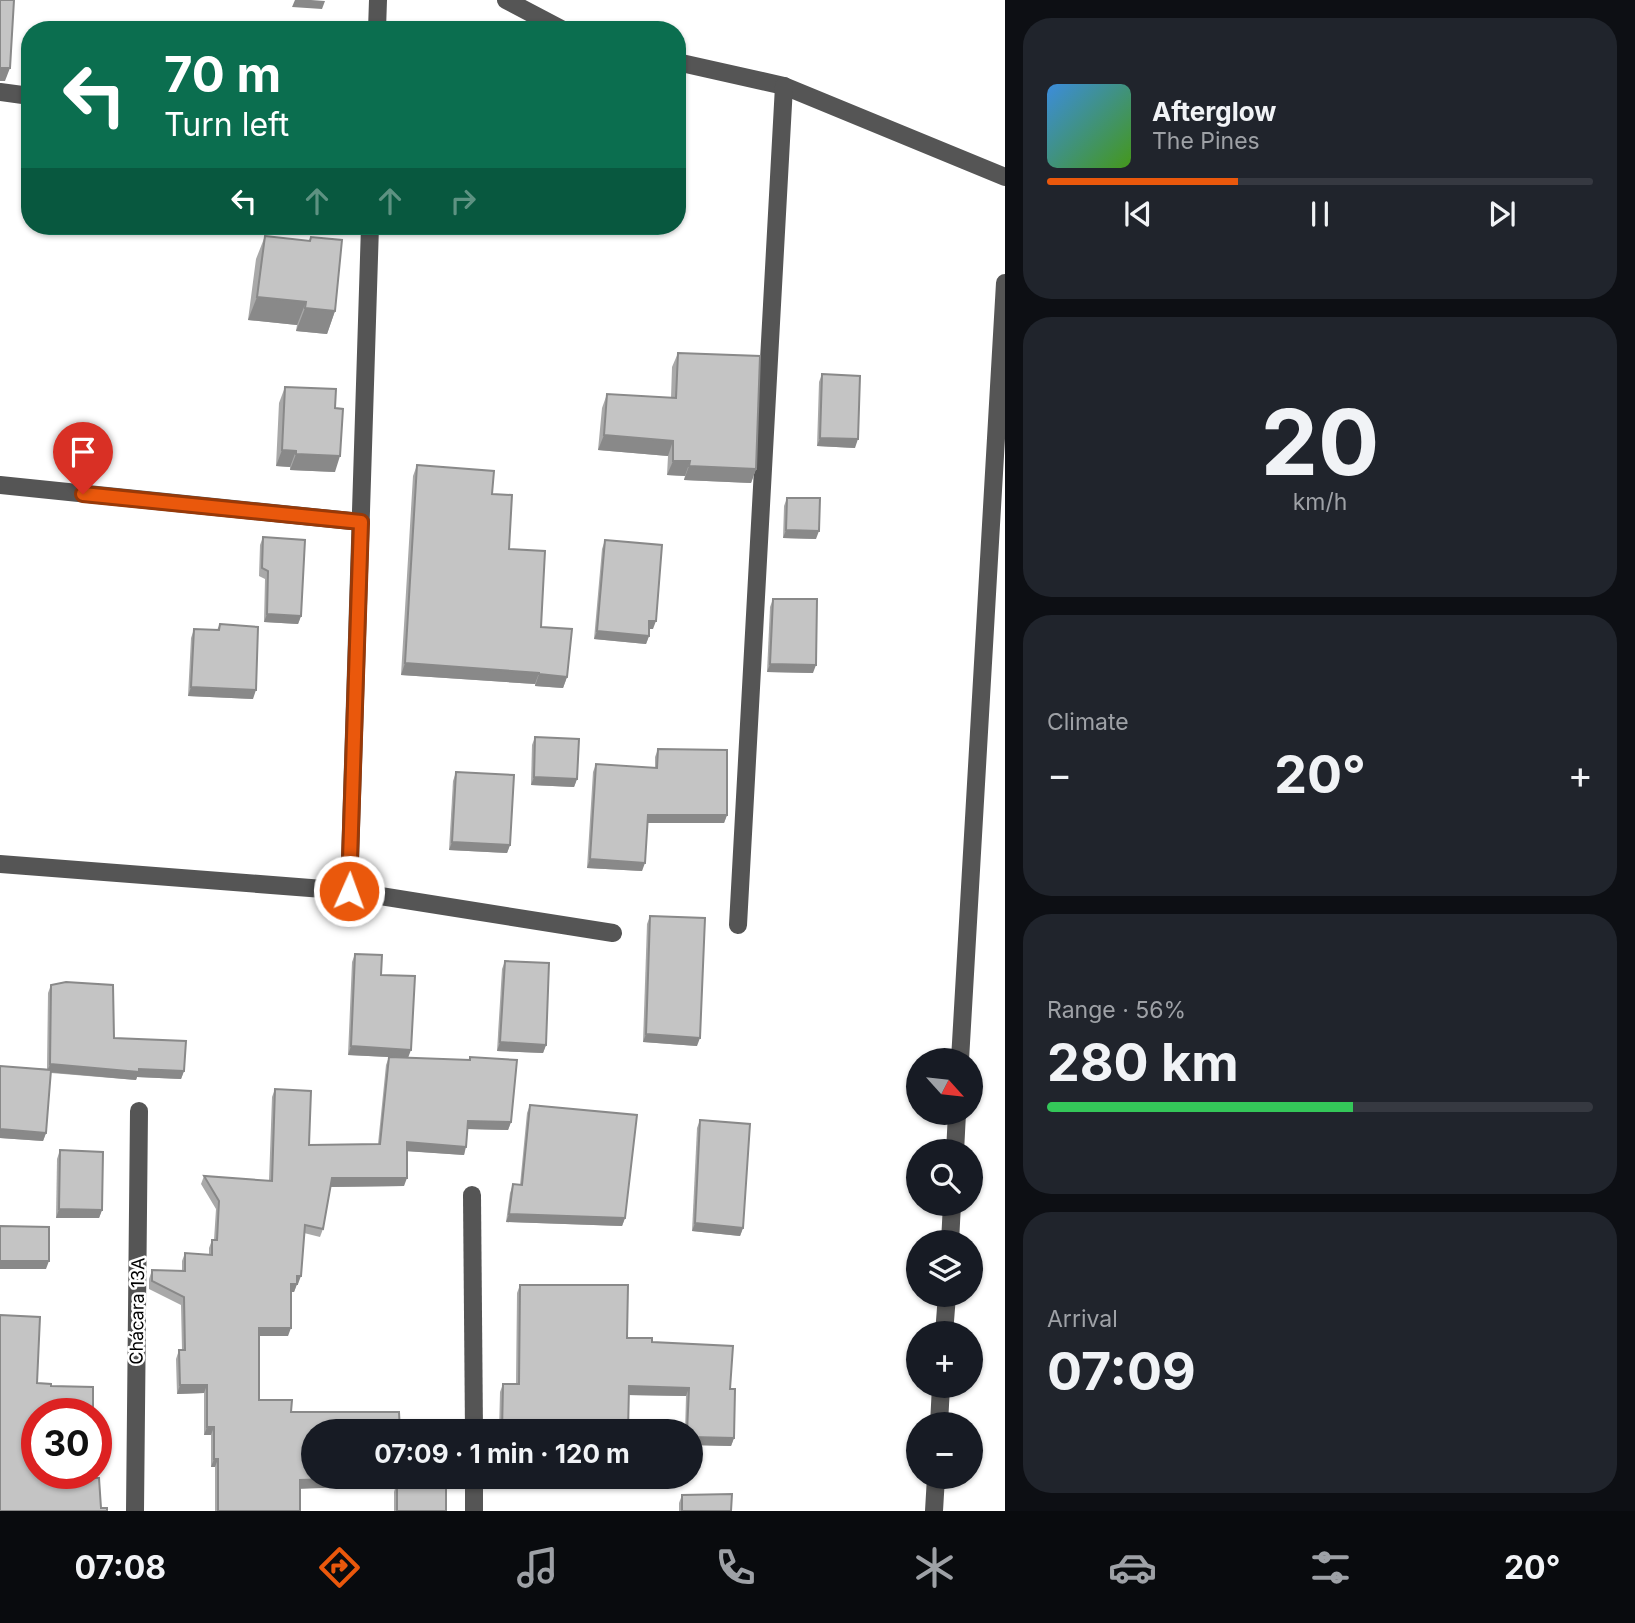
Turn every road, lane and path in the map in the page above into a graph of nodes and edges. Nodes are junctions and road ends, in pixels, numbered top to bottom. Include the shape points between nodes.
1 (378, 0) edge
2 (506, 0) edge
3 (377, 21) edge
4 (546, 21) edge
5 (686, 64) edge
6 (784, 86) junction
7 (0, 92) edge
8 (21, 95) edge
9 (1005, 177) edge
10 (370, 235) edge
11 (1005, 283) edge
12 (0, 485) edge
13 (361, 522) junction
14 (0, 864) edge
15 (349, 891) junction
16 (738, 925) dead end
17 (613, 933) dead end
18 (961, 1048) edge
19 (139, 1111) dead end
20 (472, 1195) dead end
21 (474, 1419) edge
22 (474, 1489) edge
23 (935, 1489) edge
24 (135, 1511) edge
25 (474, 1511) edge
26 (934, 1511) edge

1 - 3 street
2 - 4 street
5 - 6 street
6 - 9 street
6 - 16 street
7 - 8 street
10 - 13 street
11 - 18 street
12 - 13 street
13 - 15 street
14 - 15 street
15 - 17 street
19 - 24 street, Chácara 13A
20 - 21 street
22 - 25 street
23 - 26 street

